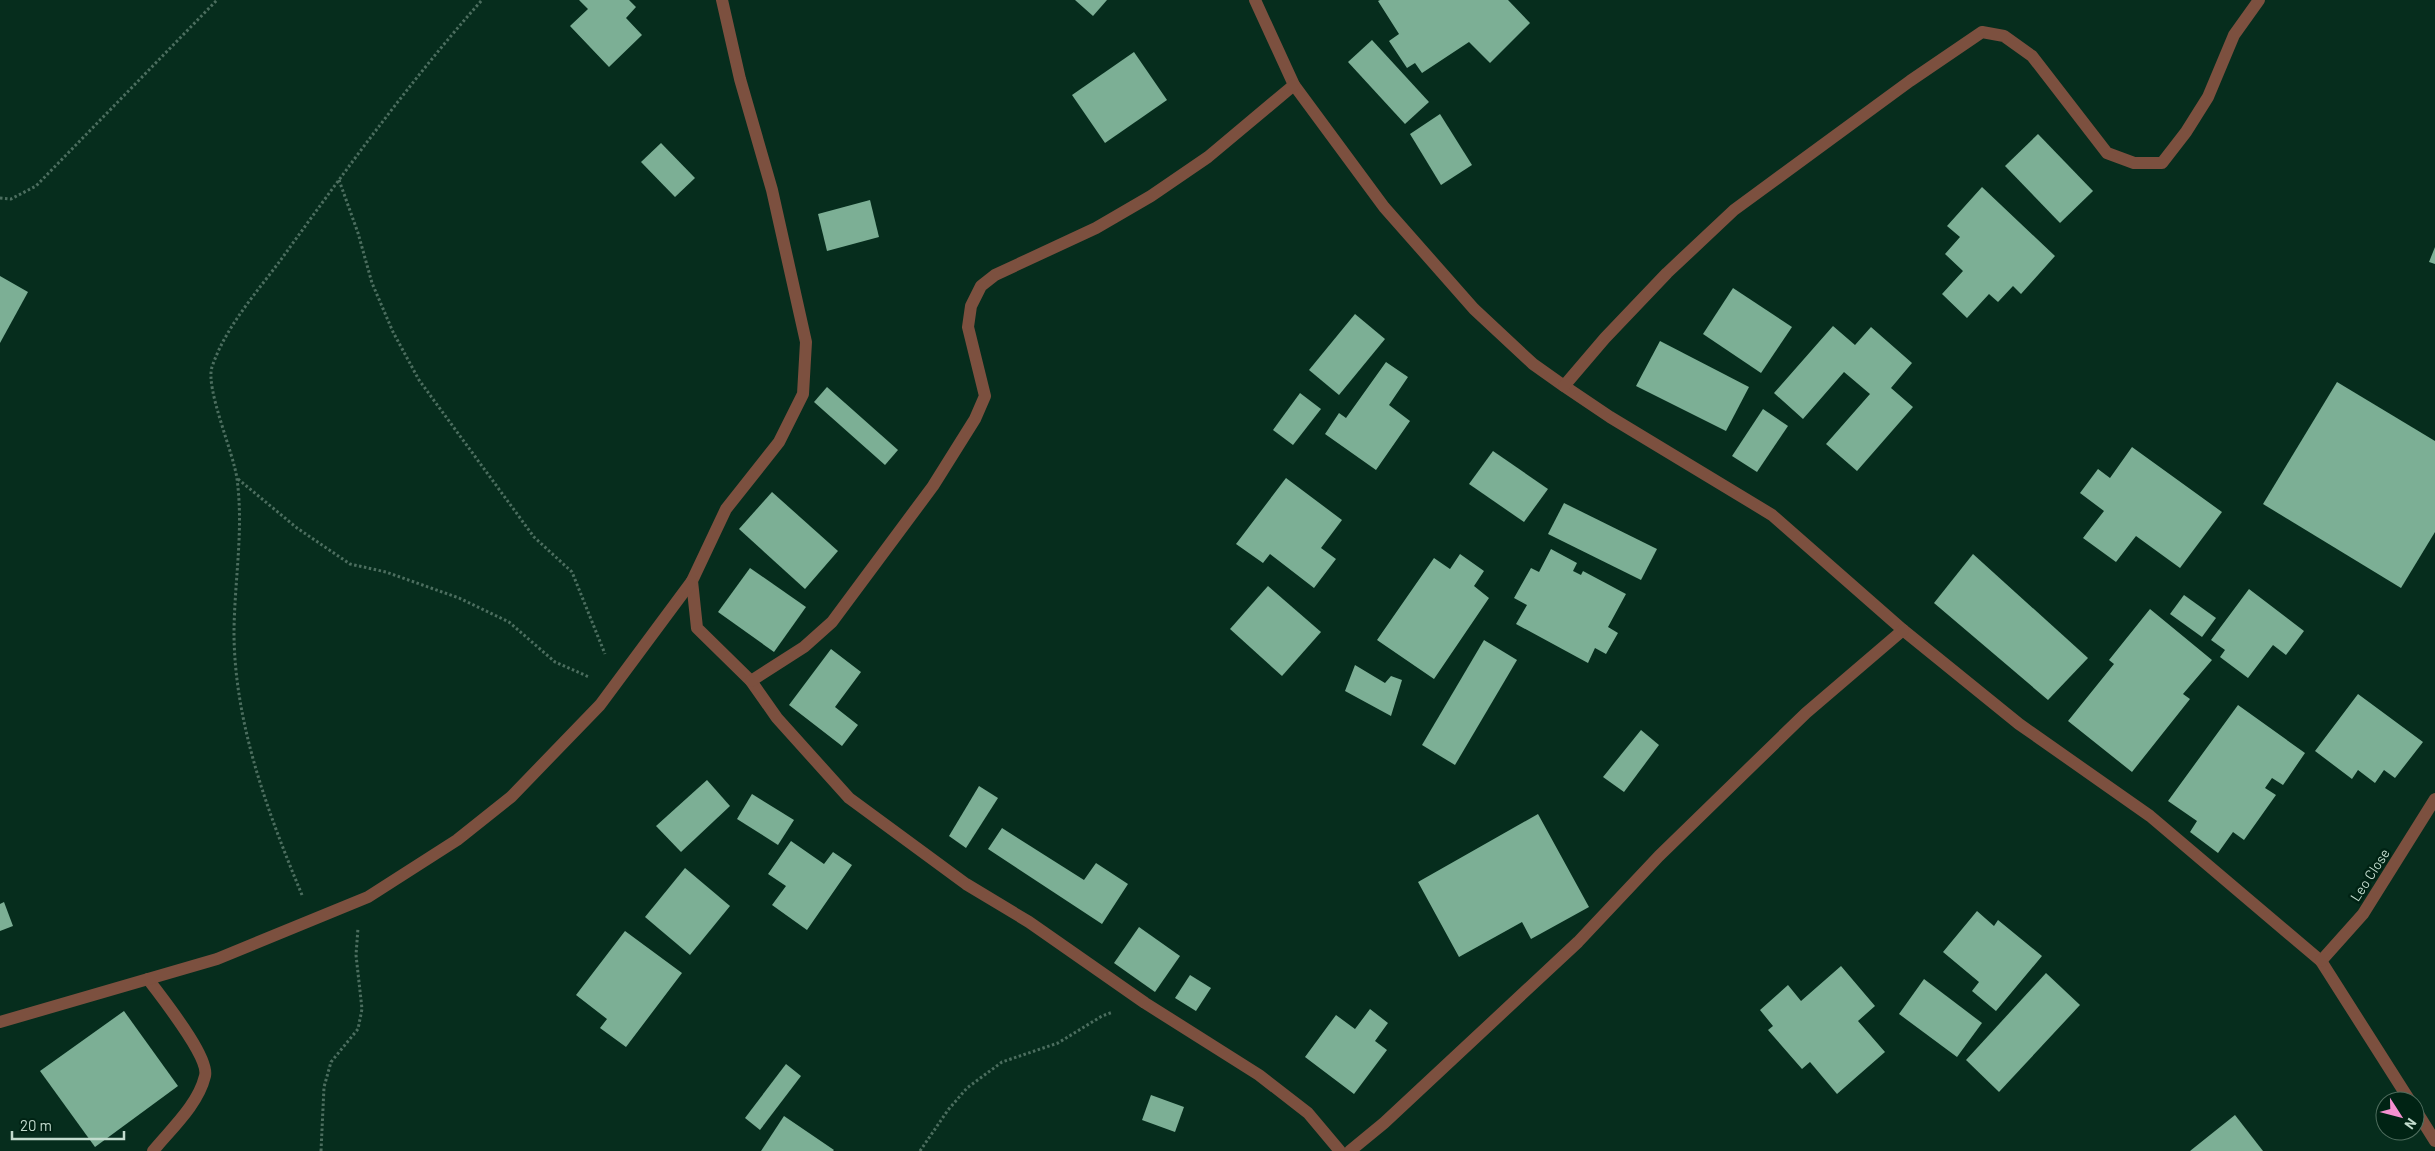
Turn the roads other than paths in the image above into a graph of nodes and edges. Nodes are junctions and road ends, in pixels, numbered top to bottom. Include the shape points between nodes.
1 (722, 0) edge
2 (1255, 0) edge
3 (2259, 0) edge
4 (1294, 85) junction
5 (1564, 386) junction
6 (692, 581) junction
7 (1903, 630) junction
8 (751, 681) junction
9 (2435, 799) edge
10 (2321, 960) junction
11 (148, 979) junction
12 (0, 1022) edge
13 (2404, 1091) edge
14 (2425, 1125) edge
15 (2435, 1141) edge
16 (153, 1151) edge
17 (1340, 1151) edge
18 (1350, 1151) edge

1 - 6 street via 740,79 772,190 806,342 803,394 779,442 726,509
2 - 4 street
3 - 5 street via 2234,35 2208,96 2162,163 2134,163 2106,152 2032,56 2004,36 1982,32 1734,210 1667,273
4 - 5 street via 1384,207 1474,309 1533,364
4 - 8 street via 1208,157 1151,196 1096,228 995,275 980,286 971,306 968,327 984,396 975,419 933,486 832,622 804,647
5 - 7 street via 1772,515
6 - 8 street via 697,628
6 - 11 street via 600,705 511,796 457,840 368,897 217,960
7 - 10 street via 2019,724 2150,816
7 - 18 street via 1806,713 1660,856 1578,942
8 - 17 street via 777,718 849,798 966,884 1029,922 1145,1003 1259,1075 1308,1113
9 - 10 street, Leo Close via 2363,914
10 - 13 street
11 - 12 street
11 - 16 street via 202,1055 206,1075 192,1105
14 - 15 street

